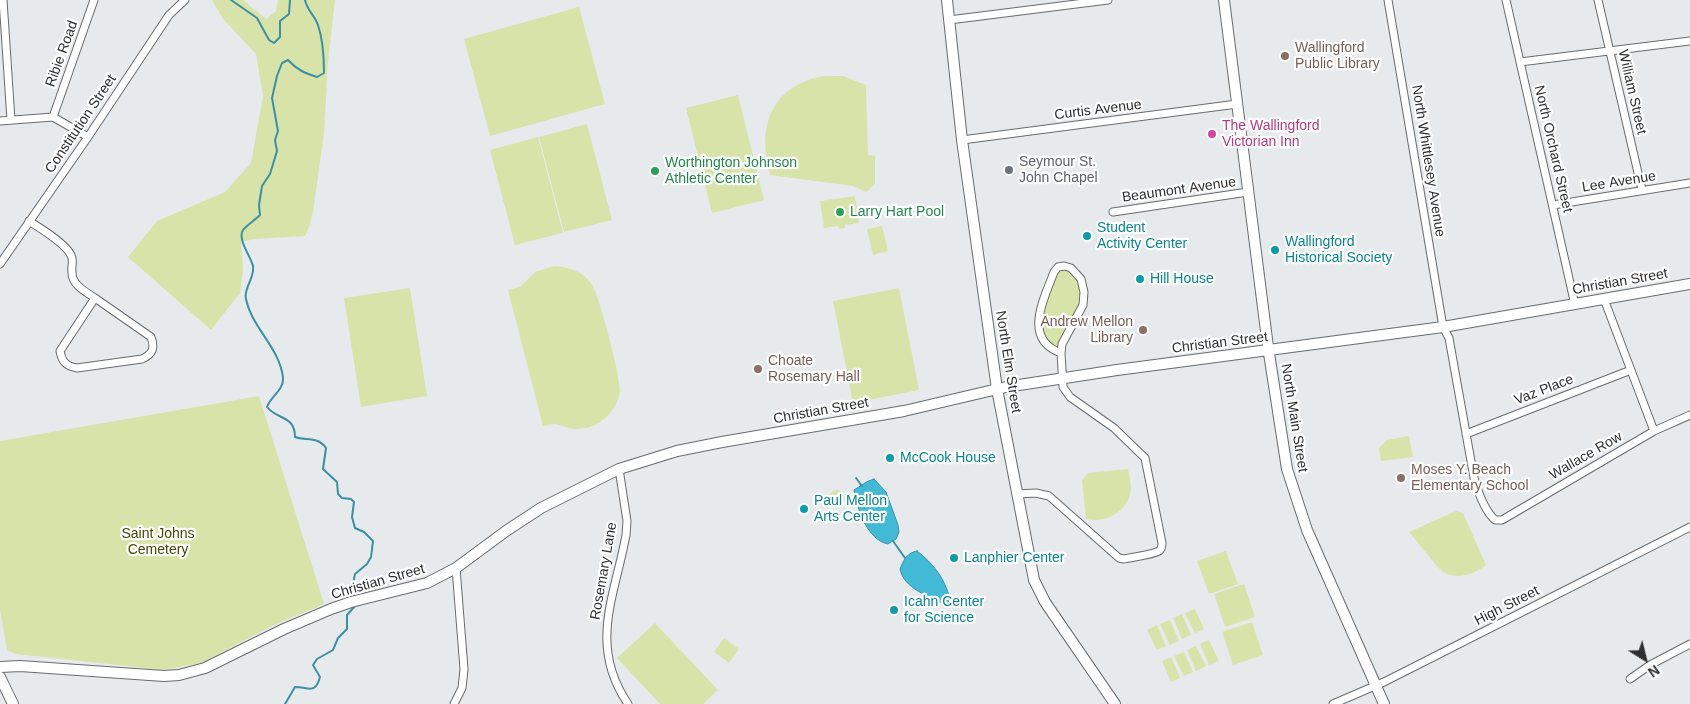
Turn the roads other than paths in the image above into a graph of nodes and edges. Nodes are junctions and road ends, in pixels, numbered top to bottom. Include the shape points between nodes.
1 (3, 0) edge
2 (94, 0) edge
3 (185, 0) edge
4 (947, 0) edge
5 (1108, 0) edge
6 (1224, 0) edge
7 (1388, 0) edge
8 (1506, 0) edge
9 (1598, 0) edge
10 (949, 20) junction
11 (1690, 41) edge
12 (1610, 52) junction
13 (1520, 62) junction
14 (1237, 104) junction
15 (53, 117) junction
16 (11, 120) junction
17 (0, 121) edge
18 (88, 136) junction
19 (962, 140) junction
20 (1690, 183) edge
21 (1642, 190) junction
22 (1248, 192) junction
23 (1553, 205) junction
24 (1113, 212) dead end
25 (28, 221) junction
26 (0, 264) edge
27 (1690, 284) edge
28 (95, 298) junction
29 (1604, 299) junction
30 (1576, 305) junction
31 (1443, 327) junction
32 (1269, 350) junction
33 (1061, 353) junction
34 (1631, 370) junction
35 (1062, 378) junction
36 (997, 389) junction
37 (1690, 415) edge
38 (1654, 431) junction
39 (1466, 434) junction
40 (619, 469) junction
41 (1017, 494) junction
42 (1495, 520) joint
43 (1690, 527) edge
44 (456, 568) junction
45 (1690, 644) edge
46 (0, 667) edge
47 (0, 678) edge
48 (1630, 679) dead end
49 (1376, 686) junction
50 (13, 704) edge
51 (454, 704) edge
52 (628, 704) edge
53 (1115, 704) edge
54 (1333, 704) edge
55 (1384, 704) edge

1 - 16 street
2 - 15 street, Ribie Road
3 - 18 street, Constitution Street via 169,15
4 - 10 main road, North Elm Street
5 - 10 street
6 - 14 main road, North Main Street
7 - 31 street, North Whittlesey Avenue
8 - 13 street, North Orchard Street
9 - 12 street, William Street
10 - 19 main road, North Elm Street
11 - 12 street
12 - 13 street
12 - 21 street, William Street
13 - 23 street, North Orchard Street
14 - 19 street, Curtis Avenue
14 - 22 main road, North Main Street
15 - 16 street
15 - 18 street
16 - 17 street
18 - 25 street, Constitution Street
19 - 36 main road, North Elm Street
20 - 21 street, Lee Avenue
21 - 23 street, Lee Avenue
22 - 24 street, Beaumont Avenue
22 - 32 main road, North Main Street
23 - 30 street, North Orchard Street
25 - 26 street, Constitution Street
25 - 28 street via 68,250 72,257 73,280
27 - 29 main road, Christian Street
28 - 28 street via 152,337 154,345 149,356 77,368 68,366 60,351
29 - 30 main road, Christian Street
29 - 34 street
30 - 31 main road, Christian Street
31 - 32 main road, Christian Street
31 - 39 street, North Whittlesey Avenue via 1448,338
32 - 35 main road, Christian Street
32 - 49 main road, North Main Street via 1292,487 1307,530
33 - 33 street via 1062,344 1084,298 1080,278 1064,266 1054,272 1039,312 1042,339
33 - 35 street
34 - 38 street
34 - 39 street, Vaz Place
35 - 36 main road, Christian Street
35 - 41 street via 1070,397 1114,428 1144,458 1162,546 1154,552 1119,558 1049,496 1043,493
36 - 40 main road, Christian Street via 904,411 686,450
36 - 41 main road, North Elm Street
37 - 38 street, Wallace Row
38 - 42 street, Wallace Row via 1502,520
39 - 42 street, North Whittlesey Avenue via 1479,496
40 - 44 main road, Christian Street via 541,508
40 - 52 street, Rosemary Lane via 626,535 607,617 606,637 613,676
41 - 53 main road, North Elm Street via 1034,580 1040,593
43 - 49 street, High Street
44 - 46 main road, Christian Street via 427,583 355,601 309,618 220,662 179,675
44 - 51 street via 464,669 462,688
45 - 48 street
47 - 50 main road
49 - 54 street, High Street
49 - 55 main road, North Main Street

